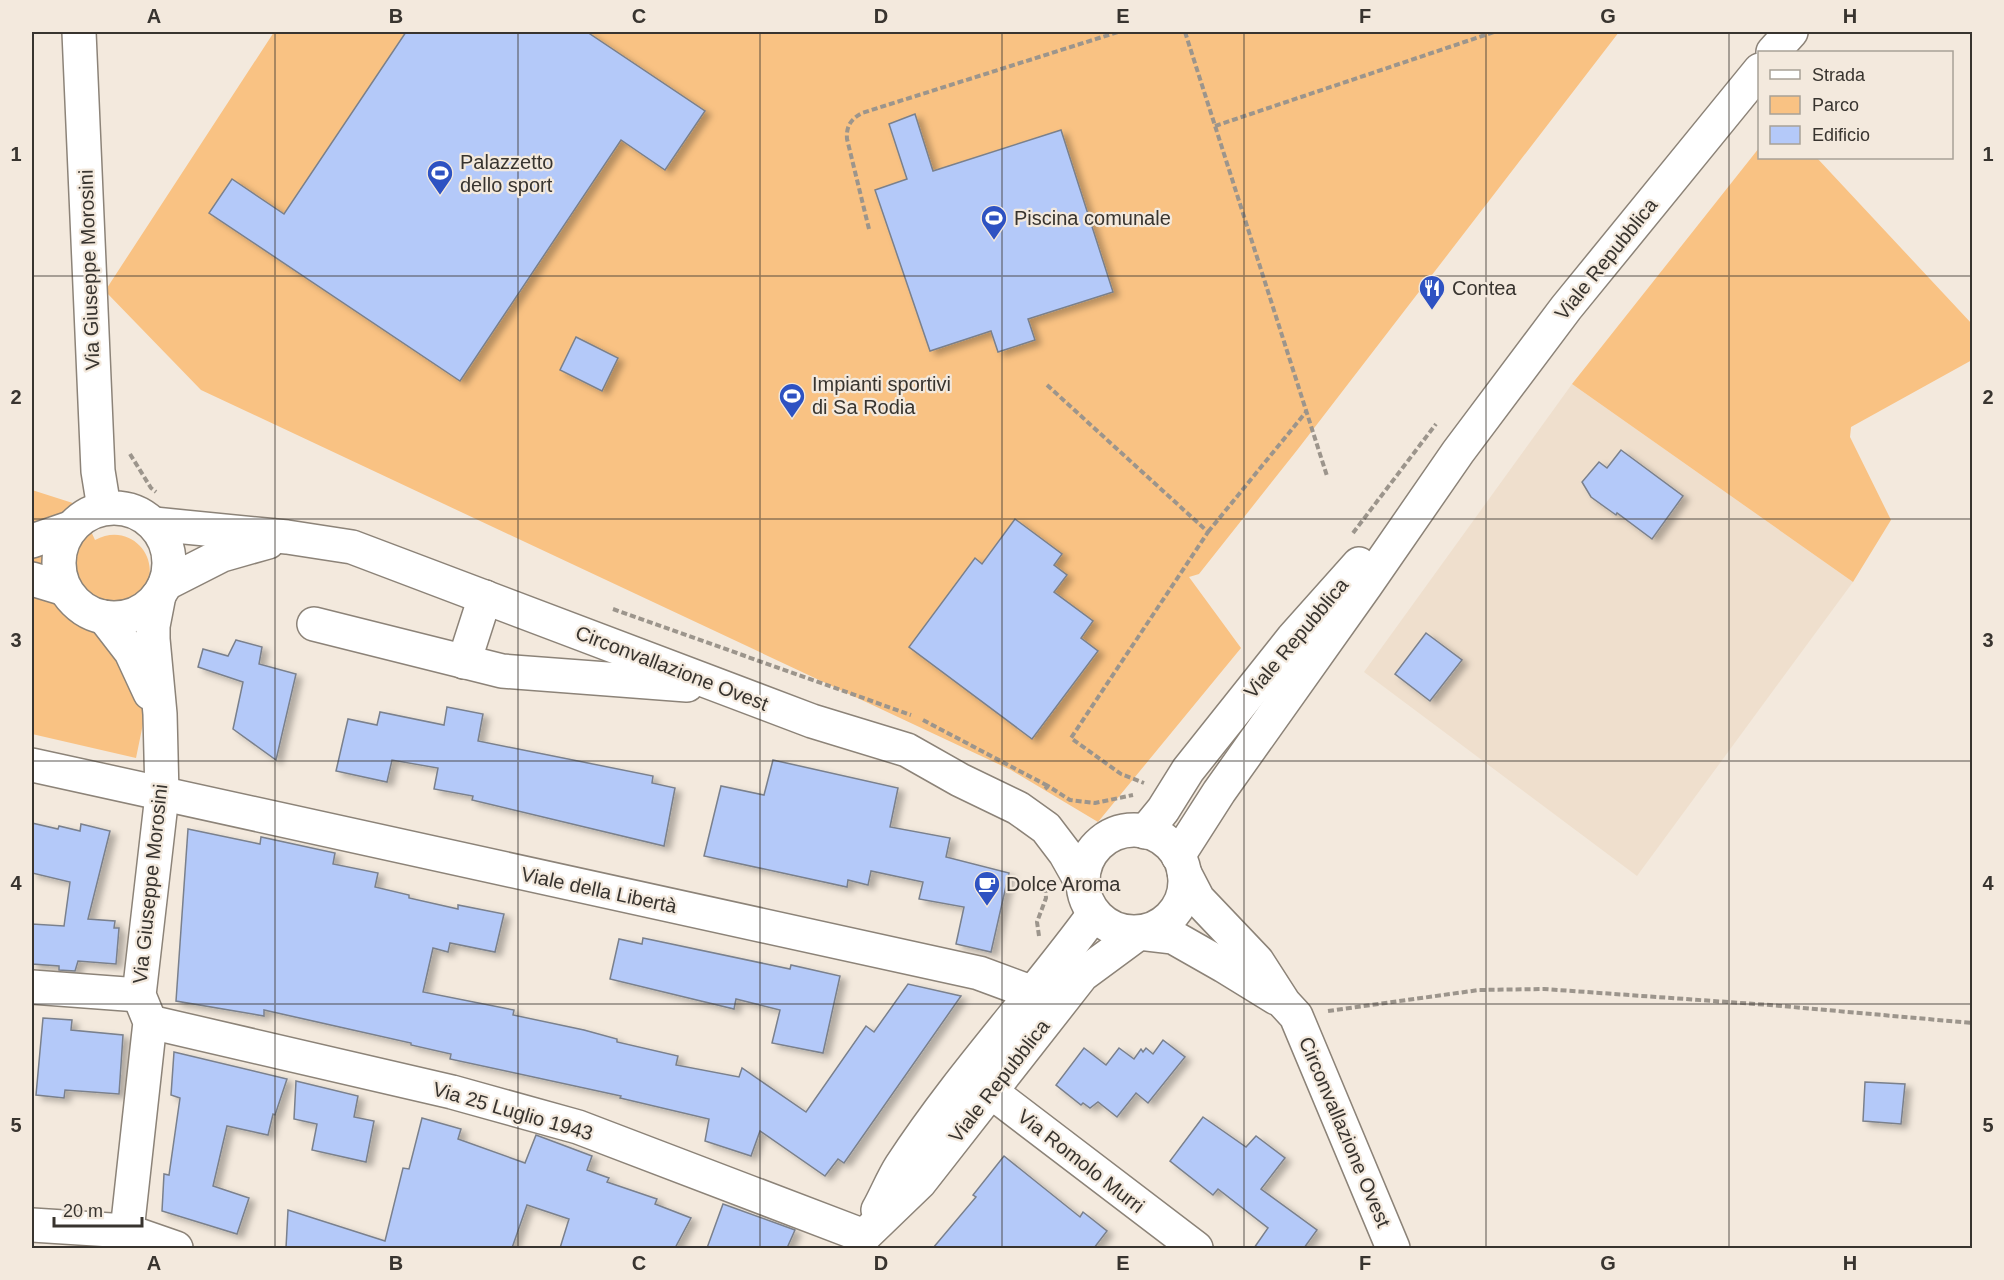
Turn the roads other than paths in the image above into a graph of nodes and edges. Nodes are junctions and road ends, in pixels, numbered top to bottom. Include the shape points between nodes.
1 (79, 32) edge
2 (1791, 32) edge
3 (1774, 51) edge
4 (1758, 72) edge
5 (1458, 453) junction
6 (104, 508) junction
7 (154, 524) junction
8 (70, 528) junction
9 (287, 537) junction
10 (32, 541) edge
11 (32, 579) edge
12 (65, 589) junction
13 (162, 590) junction
14 (485, 597) junction
15 (104, 617) junction
16 (314, 624) dead end
17 (464, 662) junction
18 (722, 687) junction
19 (159, 714) junction
20 (32, 765) edge
21 (162, 795) junction
22 (1046, 828) junction
23 (1132, 832) junction
24 (1181, 864) junction
25 (1082, 883) junction
26 (1094, 914) junction
27 (1139, 933) junction
28 (32, 987) edge
29 (1033, 993) junction
30 (144, 1009) junction
31 (1290, 1010) junction
32 (978, 1082) junction
33 (32, 1226) edge
34 (127, 1231) junction
35 (860, 1242) edge
36 (176, 1248) edge
37 (1196, 1248) edge
38 (1393, 1248) edge

1 - 6 street, Via Giuseppe Morosini via 98,471
2 - 3 street
4 - 5 street, Viale Repubblica via 1566,308
5 - 23 street, Viale Repubblica via 1293,638 1188,771 1163,810
5 - 24 street, Viale Repubblica via 1219,792
6 - 7 street via 131,510
6 - 8 street
7 - 9 street, Circonvallazione Ovest
7 - 13 street via 162,534 169,560
8 - 10 street
8 - 12 street via 59,552 58,566
9 - 13 street, Circonvallazione Ovest via 222,555
9 - 14 street, Circonvallazione Ovest via 352,548
11 - 12 street
12 - 15 street via 82,608
13 - 15 street via 140,612
13 - 19 street, Via Giuseppe Morosini via 153,626
14 - 17 street
14 - 18 street, Circonvallazione Ovest
15 - 19 street, Via Giuseppe Morosini via 130,652
16 - 17 street
17 - 18 street via 502,671
18 - 22 street, Circonvallazione Ovest via 812,721 907,750 1018,808
19 - 21 street, Via Giuseppe Morosini
20 - 21 street, Viale della Libertà
21 - 29 street, Viale della Libertà via 979,972
21 - 30 street, Via Giuseppe Morosini
22 - 23 street
22 - 25 street, Circonvallazione Ovest
23 - 24 street via 1153,834 1168,842
23 - 25 street via 1104,839 1092,851 1084,866
24 - 27 street via 1185,889 1180,905 1169,919
24 - 31 street, Circonvallazione Ovest via 1198,899 1257,961
25 - 26 street
26 - 27 street via 1106,926
26 - 29 street, Viale Repubblica
27 - 31 street via 1173,937
27 - 32 street, Viale Repubblica via 1082,975
28 - 30 street, Via 25 Luglio 1943
29 - 32 street, Viale Repubblica
30 - 34 street, Via Giuseppe Morosini
30 - 35 street, Via 25 Luglio 1943 via 578,1127
31 - 38 street, Circonvallazione Ovest
32 - 35 street, Viale Repubblica via 900,1167
32 - 37 street, Via Romolo Murri
33 - 34 street
34 - 36 street

